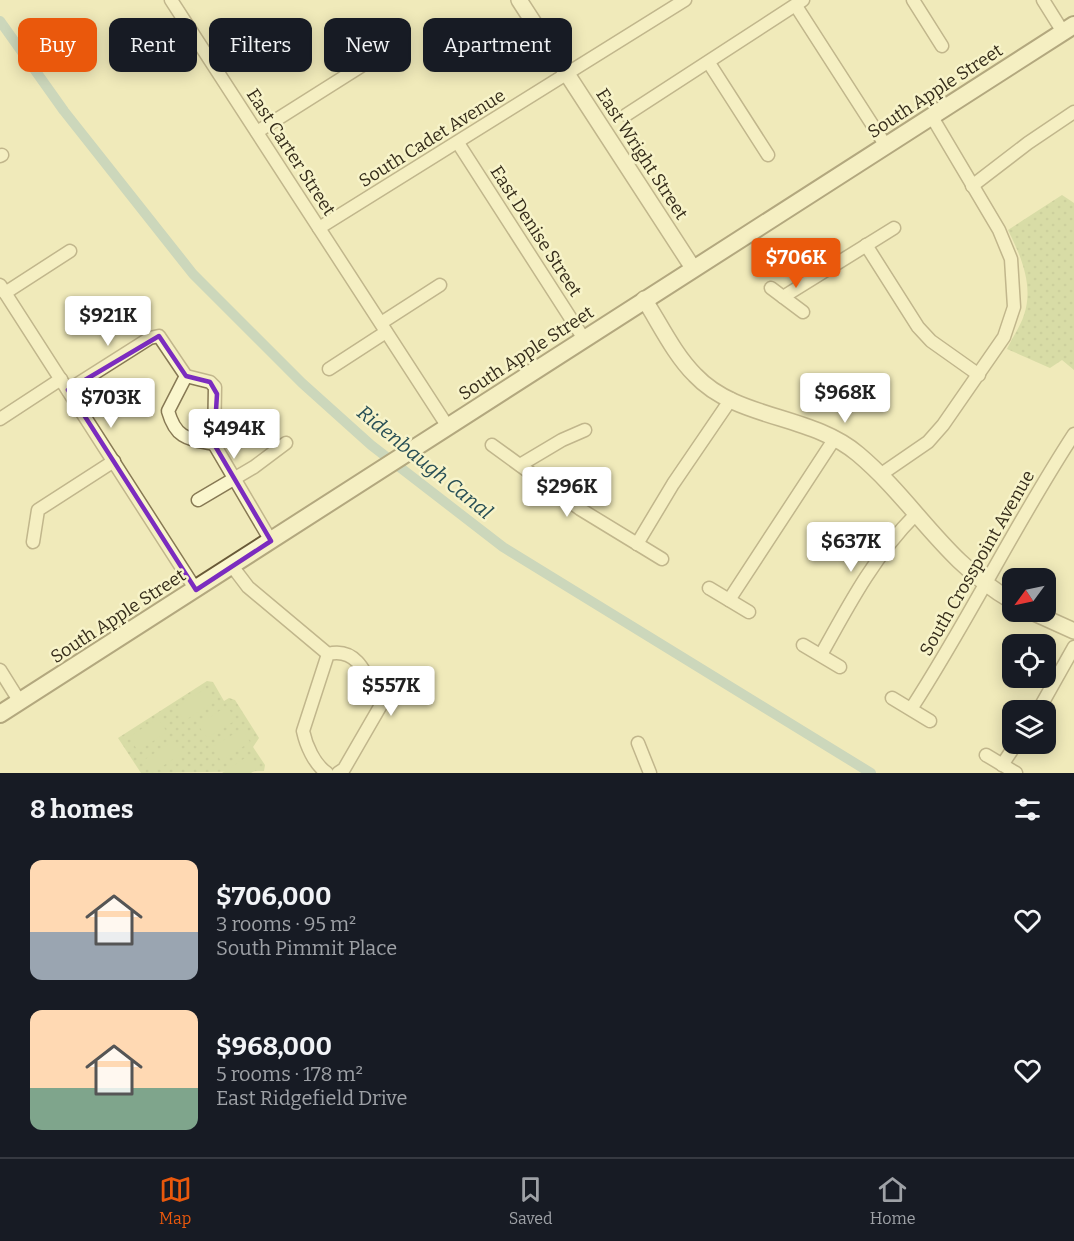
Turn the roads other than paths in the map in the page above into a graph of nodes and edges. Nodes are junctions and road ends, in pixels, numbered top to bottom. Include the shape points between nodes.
1 (171, 0) edge
2 (519, 0) edge
3 (685, 0) edge
4 (913, 0) edge
5 (1043, 0) edge
6 (800, 3) edge
7 (1069, 28) edge
8 (942, 46) dead end
9 (708, 63) junction
10 (352, 72) edge
11 (568, 75) junction
12 (1074, 112) edge
13 (626, 115) dead end
14 (932, 117) junction
15 (257, 132) junction
16 (458, 143) junction
17 (885, 146) junction
18 (768, 154) dead end
19 (972, 186) junction
20 (319, 228) junction
21 (894, 228) dead end
22 (866, 245) junction
23 (69, 251) dead end
24 (693, 268) junction
25 (440, 285) dead end
26 (771, 288) dead end
27 (2, 289) edge
28 (783, 297) junction
29 (644, 299) junction
30 (803, 312) dead end
31 (383, 328) junction
32 (584, 339) junction
33 (329, 369) dead end
34 (979, 375) junction
35 (186, 376) junction
36 (65, 385) junction
37 (731, 399) junction
38 (0, 419) edge
39 (448, 427) junction
40 (585, 430) dead end
41 (1074, 434) edge
42 (835, 438) junction
43 (286, 443) dead end
44 (214, 444) junction
45 (492, 445) dead end
46 (114, 461) junction
47 (520, 465) junction
48 (880, 475) junction
49 (234, 477) junction
50 (198, 500) dead end
51 (915, 515) junction
52 (271, 541) junction
53 (33, 542) dead end
54 (637, 544) junction
55 (662, 559) dead end
56 (232, 566) junction
57 (984, 584) junction
58 (709, 588) dead end
59 (196, 590) junction
60 (1002, 594) edge
61 (729, 600) junction
62 (749, 612) dead end
63 (1054, 622) edge
64 (1074, 631) edge
65 (803, 645) dead end
66 (1074, 647) edge
67 (328, 654) junction
68 (821, 655) junction
69 (840, 667) dead end
70 (0, 670) edge
71 (892, 698) dead end
72 (1044, 700) edge
73 (20, 702) junction
74 (911, 709) junction
75 (0, 714) edge
76 (930, 721) dead end
77 (638, 743) dead end
78 (1009, 754) edge
79 (986, 755) dead end
80 (1002, 765) junction
81 (327, 773) edge
82 (338, 773) edge
83 (650, 773) edge
84 (1016, 773) edge

1 - 15 street, East Carter Street
2 - 11 street, East Wright Street
3 - 11 street, South Cadet Avenue
4 - 8 street
5 - 7 street
6 - 9 street
6 - 17 street
7 - 14 main road, South Apple Street
9 - 13 street
9 - 18 street
10 - 15 street
11 - 16 street, South Cadet Avenue
11 - 24 street, East Wright Street
12 - 19 street
14 - 17 main road, South Apple Street
14 - 19 street
15 - 20 street, East Carter Street
16 - 20 street, South Cadet Avenue
16 - 32 street, East Denise Street
17 - 24 main road, South Apple Street
19 - 34 street via 999,230 1011,259 1014,285 1009,326
20 - 31 street, East Carter Street
21 - 22 street
22 - 28 street
22 - 34 street via 918,327
23 - 27 street
24 - 29 main road, South Apple Street
25 - 31 street
26 - 28 street
27 - 36 street
28 - 30 street
29 - 32 main road, South Apple Street
29 - 37 street via 695,376
31 - 33 street
31 - 39 street, East Carter Street
32 - 39 main road, South Apple Street
34 - 48 street via 928,442
35 - 36 street via 159,336
35 - 44 street via 215,387
35 - 44 street via 168,411 172,426 189,439
36 - 38 street
36 - 46 street
37 - 42 street
37 - 54 street
39 - 52 main road, South Apple Street
40 - 47 street
41 - 57 street, South Crosspoint Avenue
42 - 48 street
42 - 61 street
43 - 49 street
44 - 49 street
45 - 47 street
46 - 53 street via 38,510
46 - 59 street
47 - 54 street
48 - 51 street
49 - 50 street
49 - 52 street
51 - 57 street
51 - 68 street via 882,553
52 - 56 main road, South Apple Street
54 - 55 street
56 - 59 main road, South Apple Street
56 - 67 street via 248,587
57 - 60 street
57 - 74 street, South Crosspoint Avenue via 947,654
58 - 61 street
59 - 73 main road, South Apple Street
61 - 62 street
63 - 64 street
65 - 68 street
66 - 72 street
67 - 81 street via 303,731 315,759
67 - 82 street via 351,654 381,705
68 - 69 street
70 - 73 street
71 - 74 street
73 - 75 main road, South Apple Street
74 - 76 street
77 - 83 street
78 - 80 street
79 - 80 street
80 - 84 street

